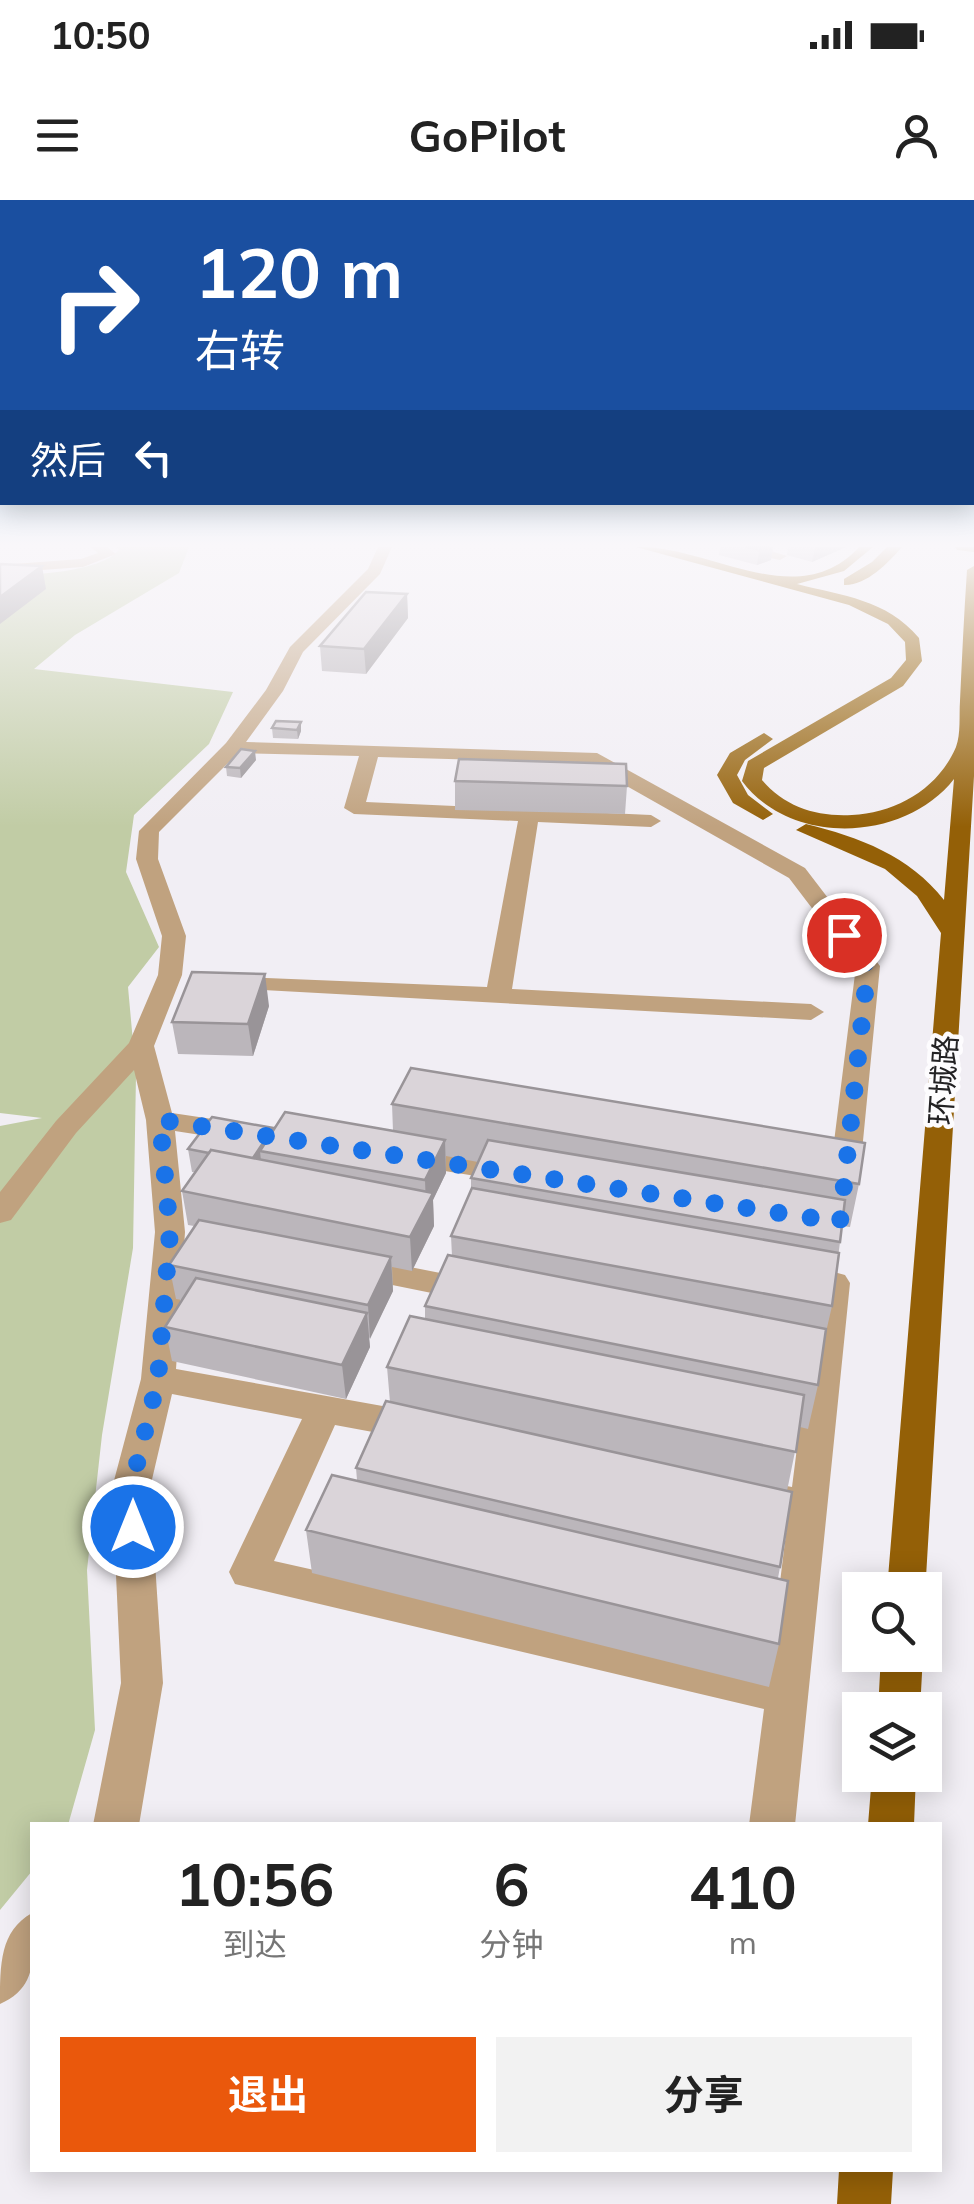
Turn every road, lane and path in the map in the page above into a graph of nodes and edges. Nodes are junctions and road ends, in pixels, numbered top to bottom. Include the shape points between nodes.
1 (305, 641) edge
2 (892, 641) edge
3 (911, 641) edge
4 (971, 641) edge
5 (966, 741) junction
6 (233, 747) junction
7 (371, 749) junction
8 (530, 816) junction
9 (651, 821) dead end
10 (953, 939) junction
11 (193, 979) edge
12 (498, 996) junction
13 (810, 1012) dead end
14 (141, 1046) junction
15 (160, 1120) junction
16 (276, 1138) edge
17 (373, 1152) edge
18 (529, 1176) edge
19 (842, 1202) edge
20 (0, 1213) edge
21 (170, 1232) junction
22 (208, 1239) edge
23 (324, 1262) edge
24 (834, 1283) edge
25 (498, 1295) edge
26 (787, 1350) edge
27 (825, 1358) junction
28 (158, 1379) junction
29 (325, 1408) junction
30 (441, 1432) edge
31 (712, 1487) edge
32 (808, 1506) junction
33 (908, 1572) edge
34 (786, 1696) junction
35 (893, 1792) edge
36 (117, 1822) edge
37 (772, 1822) edge
38 (890, 1822) edge
39 (30, 1940) edge
40 (0, 1979) edge
41 (866, 2172) edge
42 (864, 2204) edge

1 - 6 street
2 - 10 main road via 892,661 857,691 740,754 728,768 728,782 760,813 902,868 931,894
3 - 5 main road via 915,658 906,673 758,762 751,778 762,796 786,810 823,818 891,816 928,796
4 - 5 main road, 环城路
5 - 10 main road, 环城路
6 - 7 street
6 - 14 street via 149,830 147,859 174,936 170,974
7 - 8 street via 354,808
7 - 19 street via 590,757 797,872 868,966
8 - 9 street
8 - 12 street
10 - 33 main road, 环城路
11 - 12 street
12 - 13 street
14 - 15 street
14 - 20 street
15 - 16 street
15 - 21 street
17 - 18 street
21 - 22 street
21 - 28 street
23 - 25 street
24 - 27 street
26 - 27 street
27 - 32 street
28 - 29 street
28 - 36 street via 131,1488 142,1682
29 - 30 street
29 - 34 street via 250,1572
31 - 32 street
32 - 34 street
34 - 37 street
35 - 38 main road
39 - 40 street
41 - 42 main road

